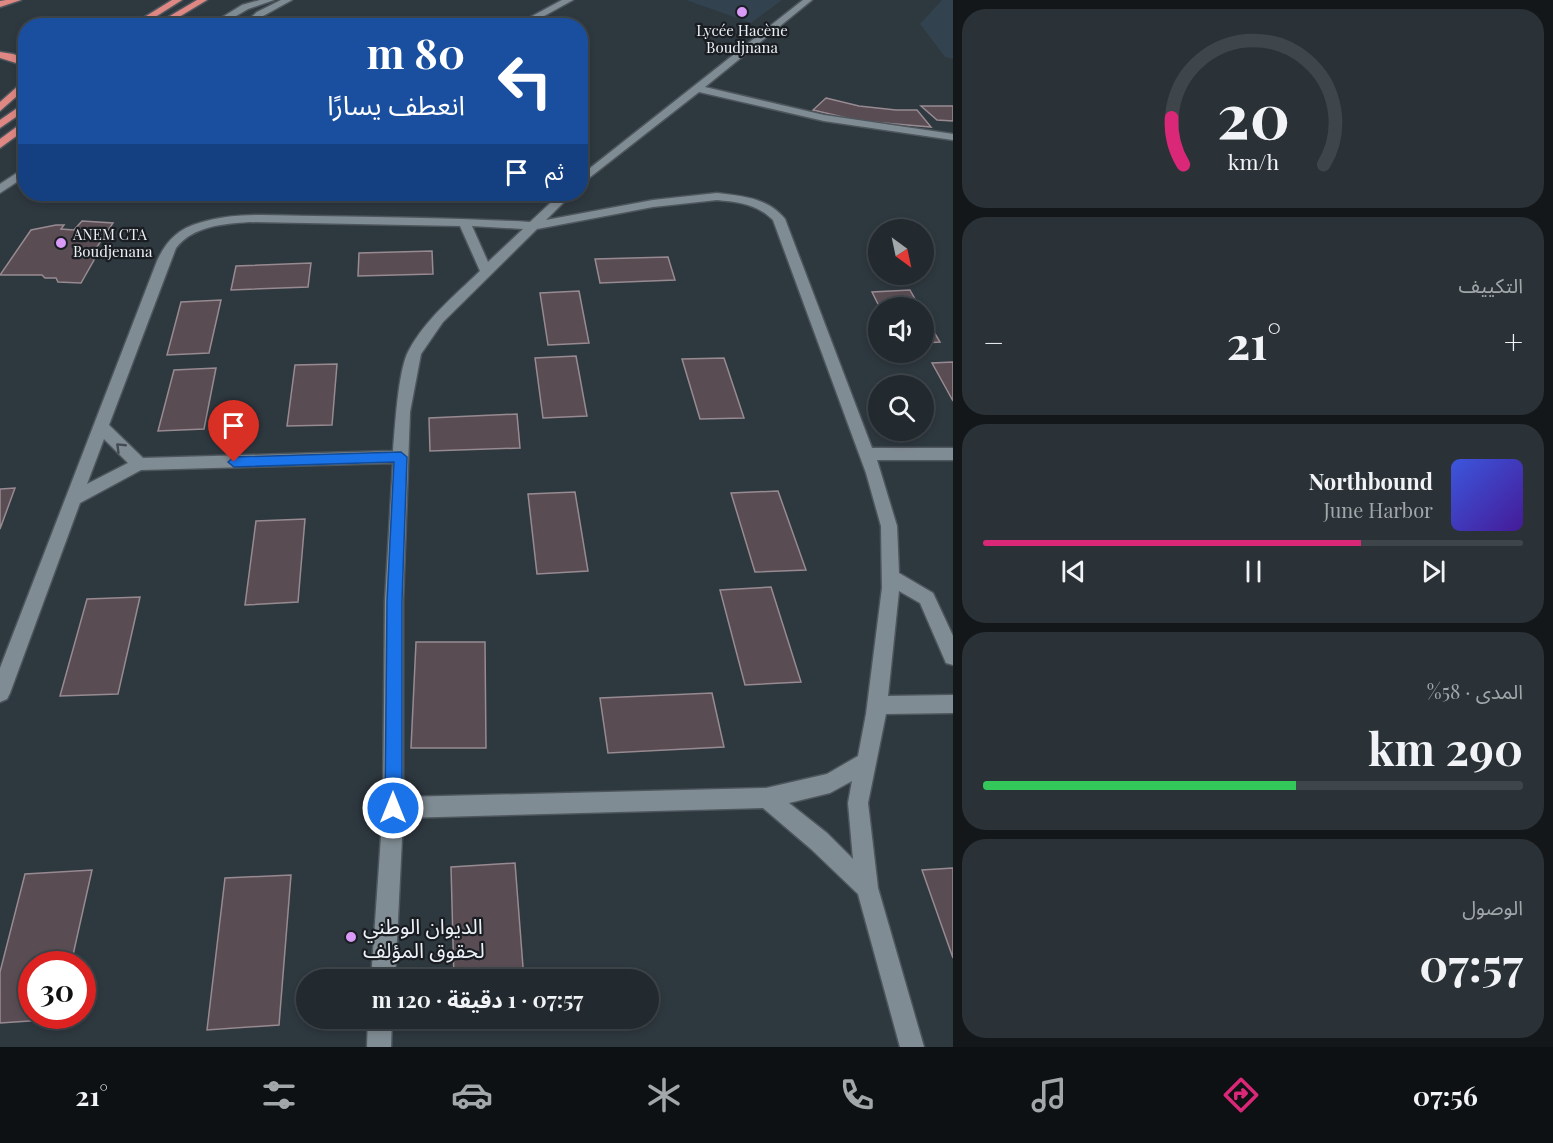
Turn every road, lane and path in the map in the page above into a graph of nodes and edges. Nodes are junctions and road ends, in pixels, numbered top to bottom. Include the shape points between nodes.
1 (17, 0) edge
2 (178, 0) edge
3 (203, 0) edge
4 (270, 0) edge
5 (284, 0) edge
6 (569, 0) edge
7 (808, 0) edge
8 (0, 4) edge
9 (148, 18) edge
10 (171, 18) edge
11 (226, 18) edge
12 (255, 18) edge
13 (534, 18) edge
14 (0, 55) edge
15 (18, 59) edge
16 (699, 89) junction
17 (18, 90) edge
18 (0, 108) edge
19 (18, 111) edge
20 (0, 125) edge
21 (18, 130) edge
22 (953, 137) edge
23 (0, 145) edge
24 (18, 176) edge
25 (588, 176) edge
26 (0, 190) edge
27 (559, 201) edge
28 (465, 224) junction
29 (533, 226) junction
30 (486, 271) junction
31 (100, 426) junction
32 (867, 454) junction
33 (953, 454) edge
34 (401, 457) junction
35 (139, 464) junction
36 (73, 499) junction
37 (891, 578) junction
38 (953, 657) edge
39 (0, 693) edge
40 (953, 704) edge
41 (877, 705) junction
42 (866, 762) junction
43 (766, 798) junction
44 (393, 808) junction
45 (867, 888) junction
46 (384, 969) edge
47 (380, 1029) edge
48 (379, 1047) edge
49 (912, 1047) edge

1 - 8 highway
2 - 9 highway
3 - 10 highway
4 - 11 street
5 - 12 street
6 - 13 street
7 - 16 street
14 - 15 highway
16 - 22 street via 845,122
16 - 25 street
17 - 18 highway
19 - 20 highway
21 - 23 highway
24 - 26 street
27 - 29 street
28 - 29 street
28 - 30 street
28 - 31 street via 246,219 217,222 190,231 172,243 163,261
29 - 30 street
29 - 32 street via 691,197 719,196 764,206 779,219
30 - 34 street via 438,320 414,353 403,412
35 -> 31 street
31 - 36 street
32 - 33 street
32 - 37 street via 889,526
34 - 35 street
34 - 44 street via 394,601
35 - 36 street
36 - 39 street
37 - 38 street via 927,598
37 - 41 street
40 - 41 street
41 - 42 street
42 - 43 street via 830,783
42 - 45 street via 858,803
43 - 44 street
43 - 45 street via 819,841
44 - 46 street
45 - 49 street
47 - 48 street

